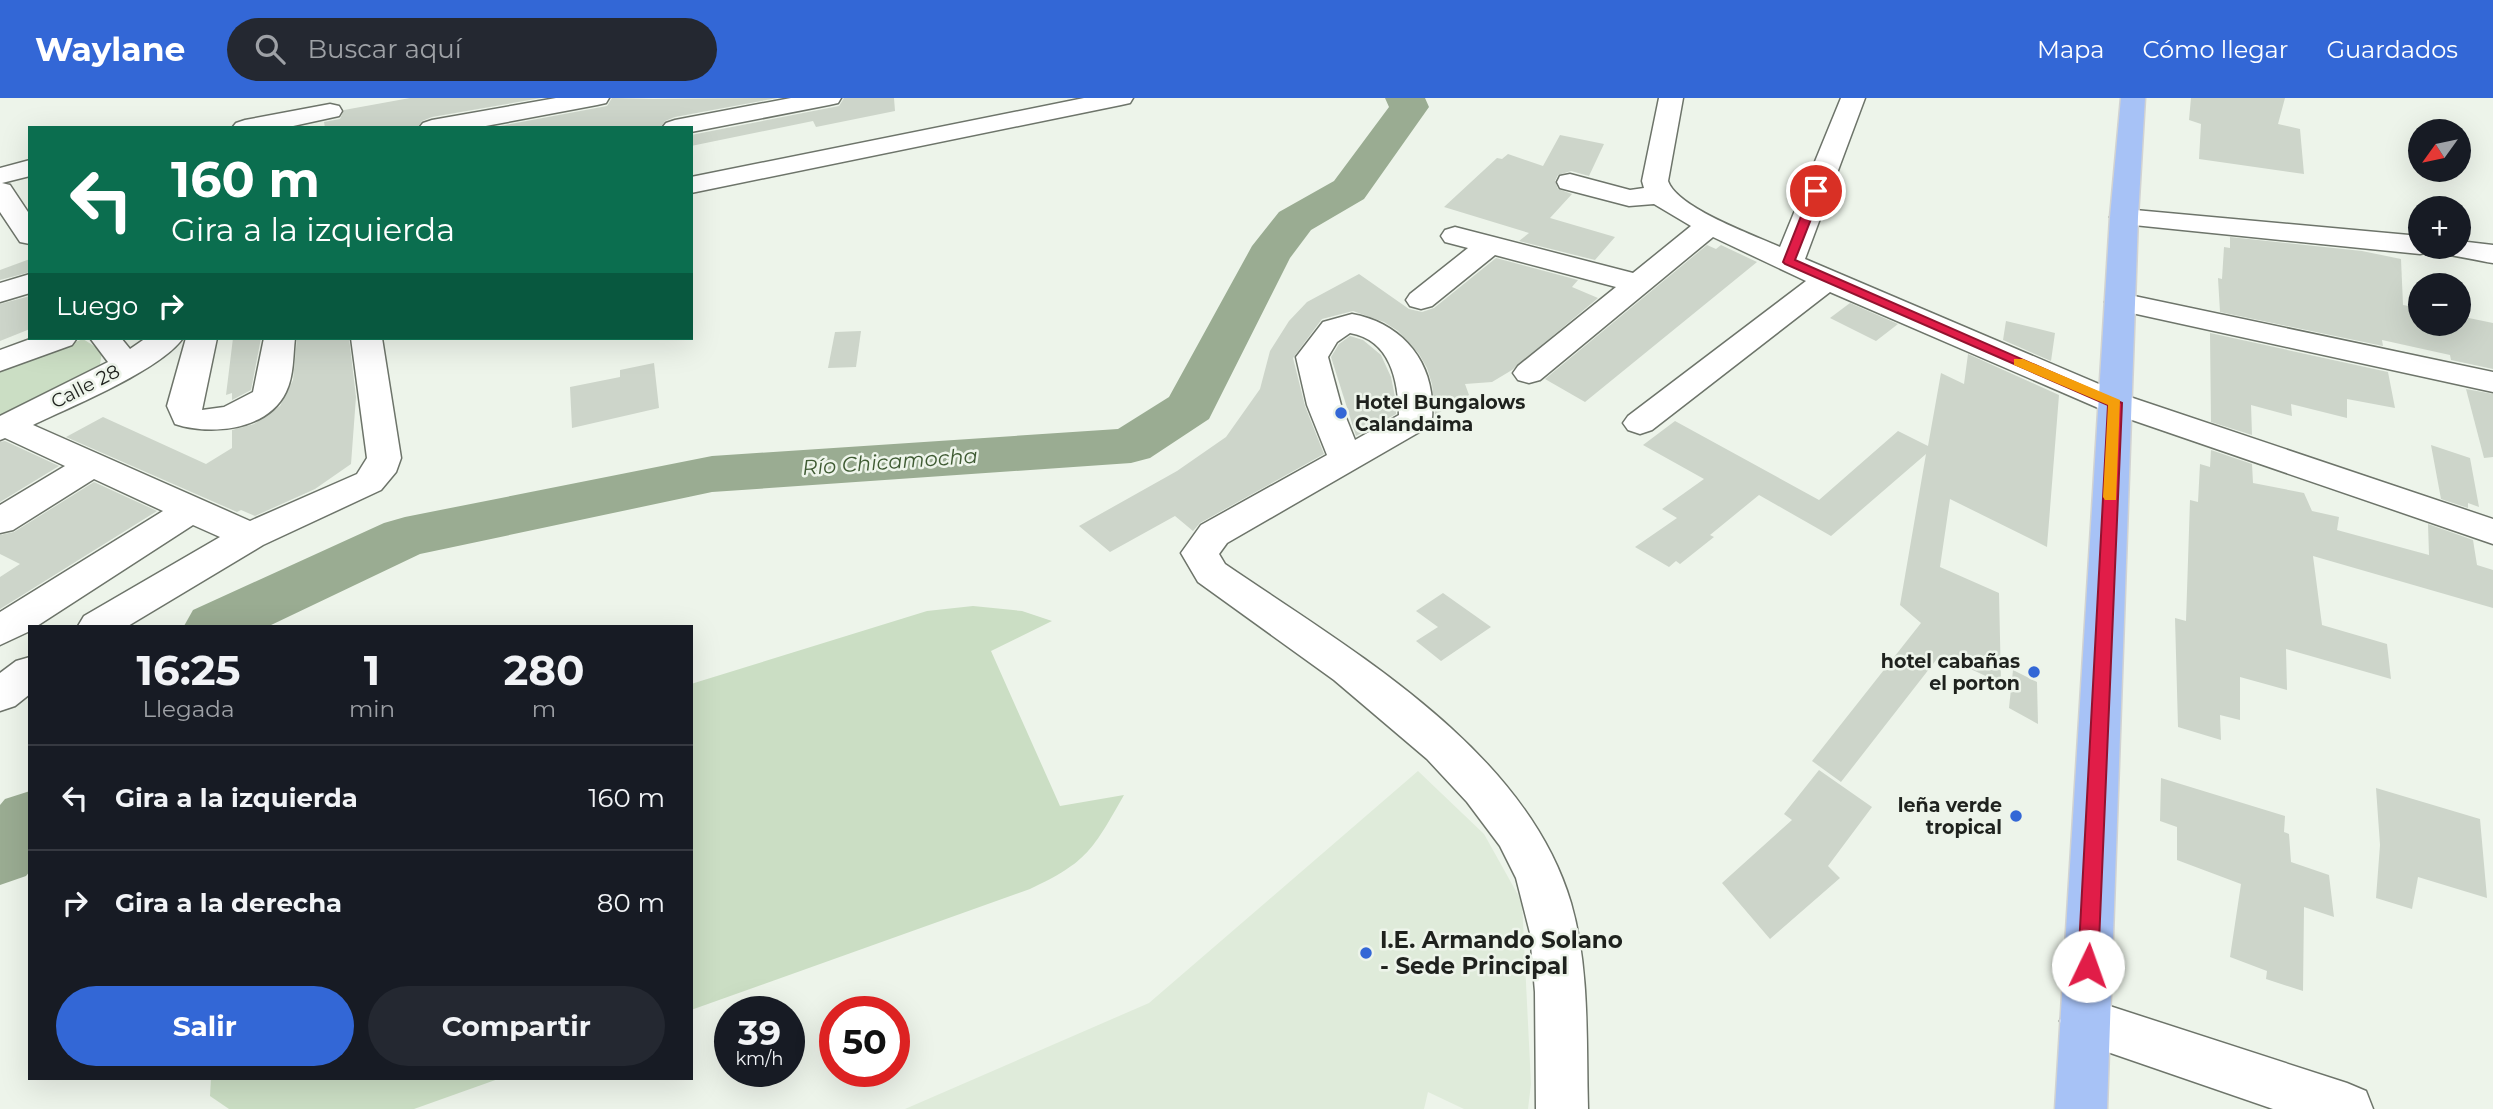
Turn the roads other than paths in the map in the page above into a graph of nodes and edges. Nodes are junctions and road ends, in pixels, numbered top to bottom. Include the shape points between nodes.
1 (597, 98) edge
2 (830, 98) edge
3 (1121, 98) edge
4 (1671, 98) edge
5 (1853, 98) edge
6 (2133, 98) edge
7 (334, 107) edge
8 (525, 112) edge
9 (781, 112) edge
10 (253, 126) edge
11 (444, 126) edge
12 (688, 126) edge
13 (28, 169) edge
14 (0, 176) edge
15 (1570, 182) dead end
16 (693, 185) edge
17 (0, 191) edge
18 (1644, 197) junction
19 (2124, 217) junction
20 (1710, 225) junction
21 (1618, 227) dead end
22 (19, 236) edge
23 (1455, 236) dead end
24 (2408, 244) edge
25 (1490, 245) junction
26 (2471, 251) edge
27 (2493, 254) edge
28 (1789, 262) junction
29 (1827, 280) junction
30 (28, 284) edge
31 (1640, 284) junction
32 (0, 293) edge
33 (1422, 300) dead end
34 (2120, 302) junction
35 (56, 340) edge
36 (107, 340) edge
37 (164, 340) edge
38 (200, 340) edge
39 (279, 340) edge
40 (367, 340) edge
41 (0, 361) edge
42 (127, 365) junction
43 (1529, 373) dead end
44 (2493, 382) edge
45 (2115, 403) junction
46 (1640, 423) dead end
47 (3, 427) edge
48 (1345, 458) dead end
49 (94, 464) junction
50 (192, 509) junction
51 (0, 521) edge
52 (2493, 532) edge
53 (250, 536) junction
54 (100, 625) edge
55 (0, 631) edge
56 (28, 674) edge
57 (0, 695) edge
58 (2085, 1021) junction
59 (1562, 1109) edge
60 (2081, 1109) edge
61 (2347, 1109) edge

1 - 8 street
2 - 9 street
3 - 16 street
4 - 18 street via 1656,181
5 - 28 street
6 - 19 main road
7 - 10 street
8 - 11 street
9 - 12 street
13 - 14 street
15 - 18 street
17 - 22 street
18 - 20 street
18 - 21 street
19 - 24 street
19 - 34 main road
20 - 28 street
20 - 31 street
23 - 25 street
25 - 31 street
25 - 33 street
26 - 27 street
28 - 29 street
29 - 45 street
29 - 46 street
30 - 32 street
31 - 43 street
34 - 44 street
34 - 45 main road
35 - 41 street
36 - 42 street
37 - 42 street, Calle 28
38 - 39 street via 184,406 187,417 208,421 245,411 266,398
40 - 53 street via 384,458 379,472 349,493
42 - 47 street, Calle 28
45 - 52 street
45 - 58 main road
47 - 49 street
48 - 59 street via 1214,534 1200,553 1211,573 1371,687 1452,758 1505,813 1538,876 1555,938
49 - 50 street
49 - 51 street
50 - 53 street
50 - 55 street
53 - 54 street
56 - 57 street
58 - 60 main road
58 - 61 street

